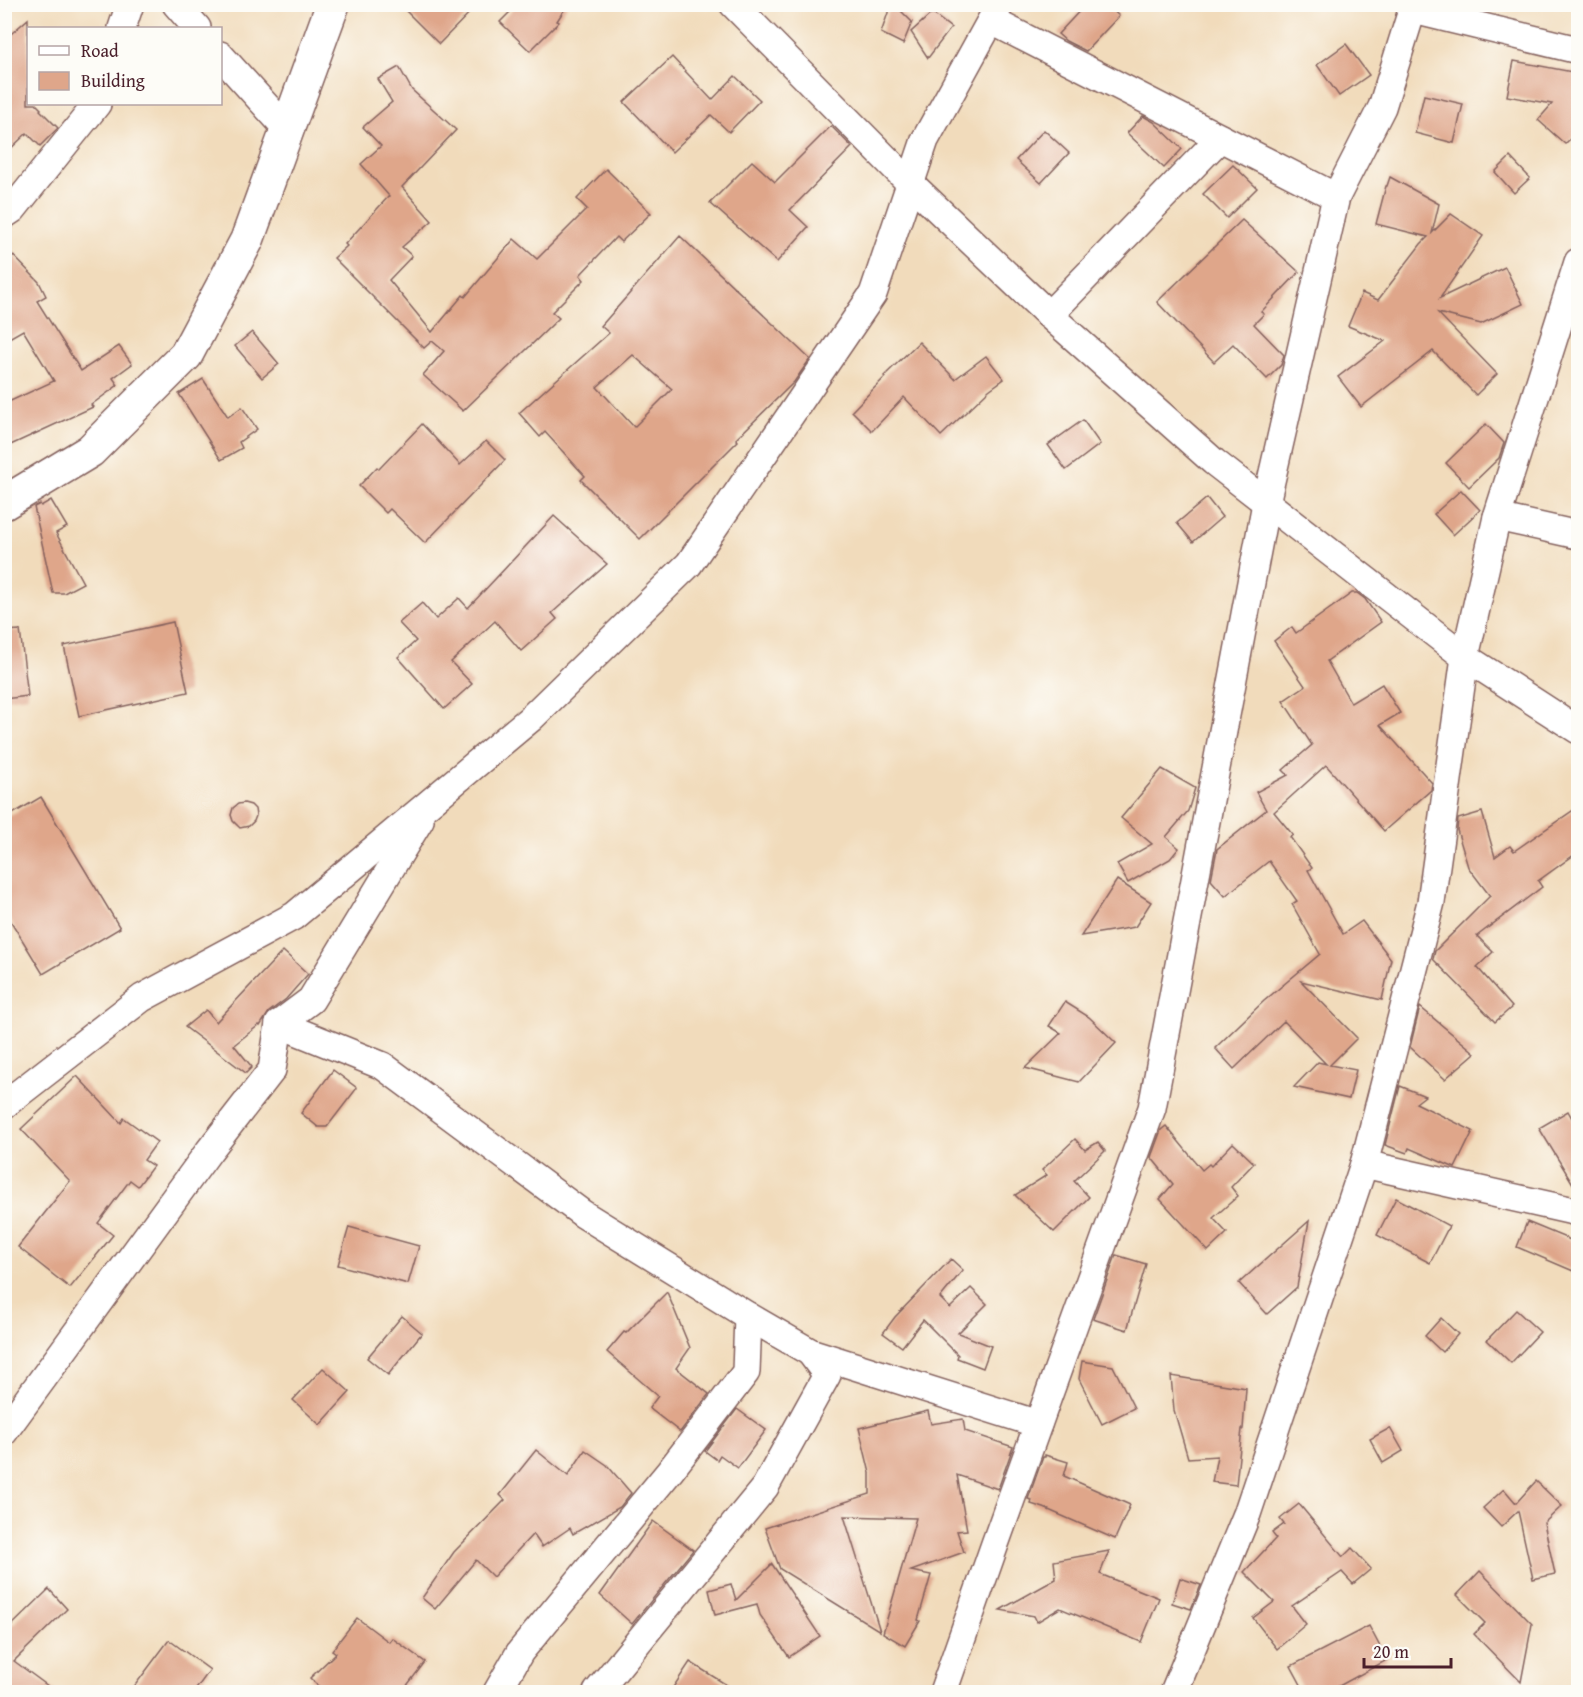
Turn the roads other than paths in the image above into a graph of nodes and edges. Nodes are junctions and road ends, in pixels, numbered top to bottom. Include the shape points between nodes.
1 (130, 4) edge
2 (176, 4) edge
3 (333, 4) edge
4 (733, 4) edge
5 (1414, 7) edge
6 (996, 13) edge
7 (122, 27) edge
8 (196, 27) edge
9 (1578, 50) edge
10 (222, 57) edge
11 (96, 105) edge
12 (287, 129) junction
13 (1220, 138) junction
14 (910, 183) junction
15 (1336, 197) junction
16 (7, 208) edge
17 (1578, 262) edge
18 (1049, 315) junction
19 (4, 503) edge
20 (1266, 503) junction
21 (1497, 517) junction
22 (1578, 535) edge
23 (1465, 657) junction
24 (1578, 730) edge
25 (432, 801) junction
26 (279, 1024) junction
27 (4, 1105) edge
28 (1364, 1164) junction
29 (1578, 1212) edge
30 (748, 1316) junction
31 (810, 1352) junction
32 (1038, 1425) junction
33 (4, 1432) edge
34 (497, 1692) edge
35 (597, 1692) edge
36 (943, 1692) edge
37 (1174, 1692) edge

1 - 7 street
2 - 8 street
3 - 12 street
4 - 14 street
5 - 9 street
5 - 15 street via 1382,107
6 - 13 street
6 - 14 street via 925,140
10 - 12 street
11 - 16 street
12 - 19 street via 247,240 186,356 90,451
13 - 15 street
13 - 18 street
14 - 18 street
14 - 25 street via 873,294 688,564 530,719
15 - 20 street
17 - 21 street
18 - 20 street via 1214,462
20 - 23 street
20 - 32 street via 1152,1108
21 - 22 street
21 - 23 street
23 - 24 street
23 - 28 street via 1431,902
25 - 26 street via 310,1000
25 - 27 street via 294,916 142,998
26 - 30 street via 383,1066 583,1214
26 - 33 street via 272,1070 208,1151
28 - 29 street
28 - 37 street via 1247,1514
30 - 31 street
30 - 34 street via 746,1372 670,1471 520,1652
31 - 32 street
31 - 35 street via 827,1375 765,1487
32 - 36 street

